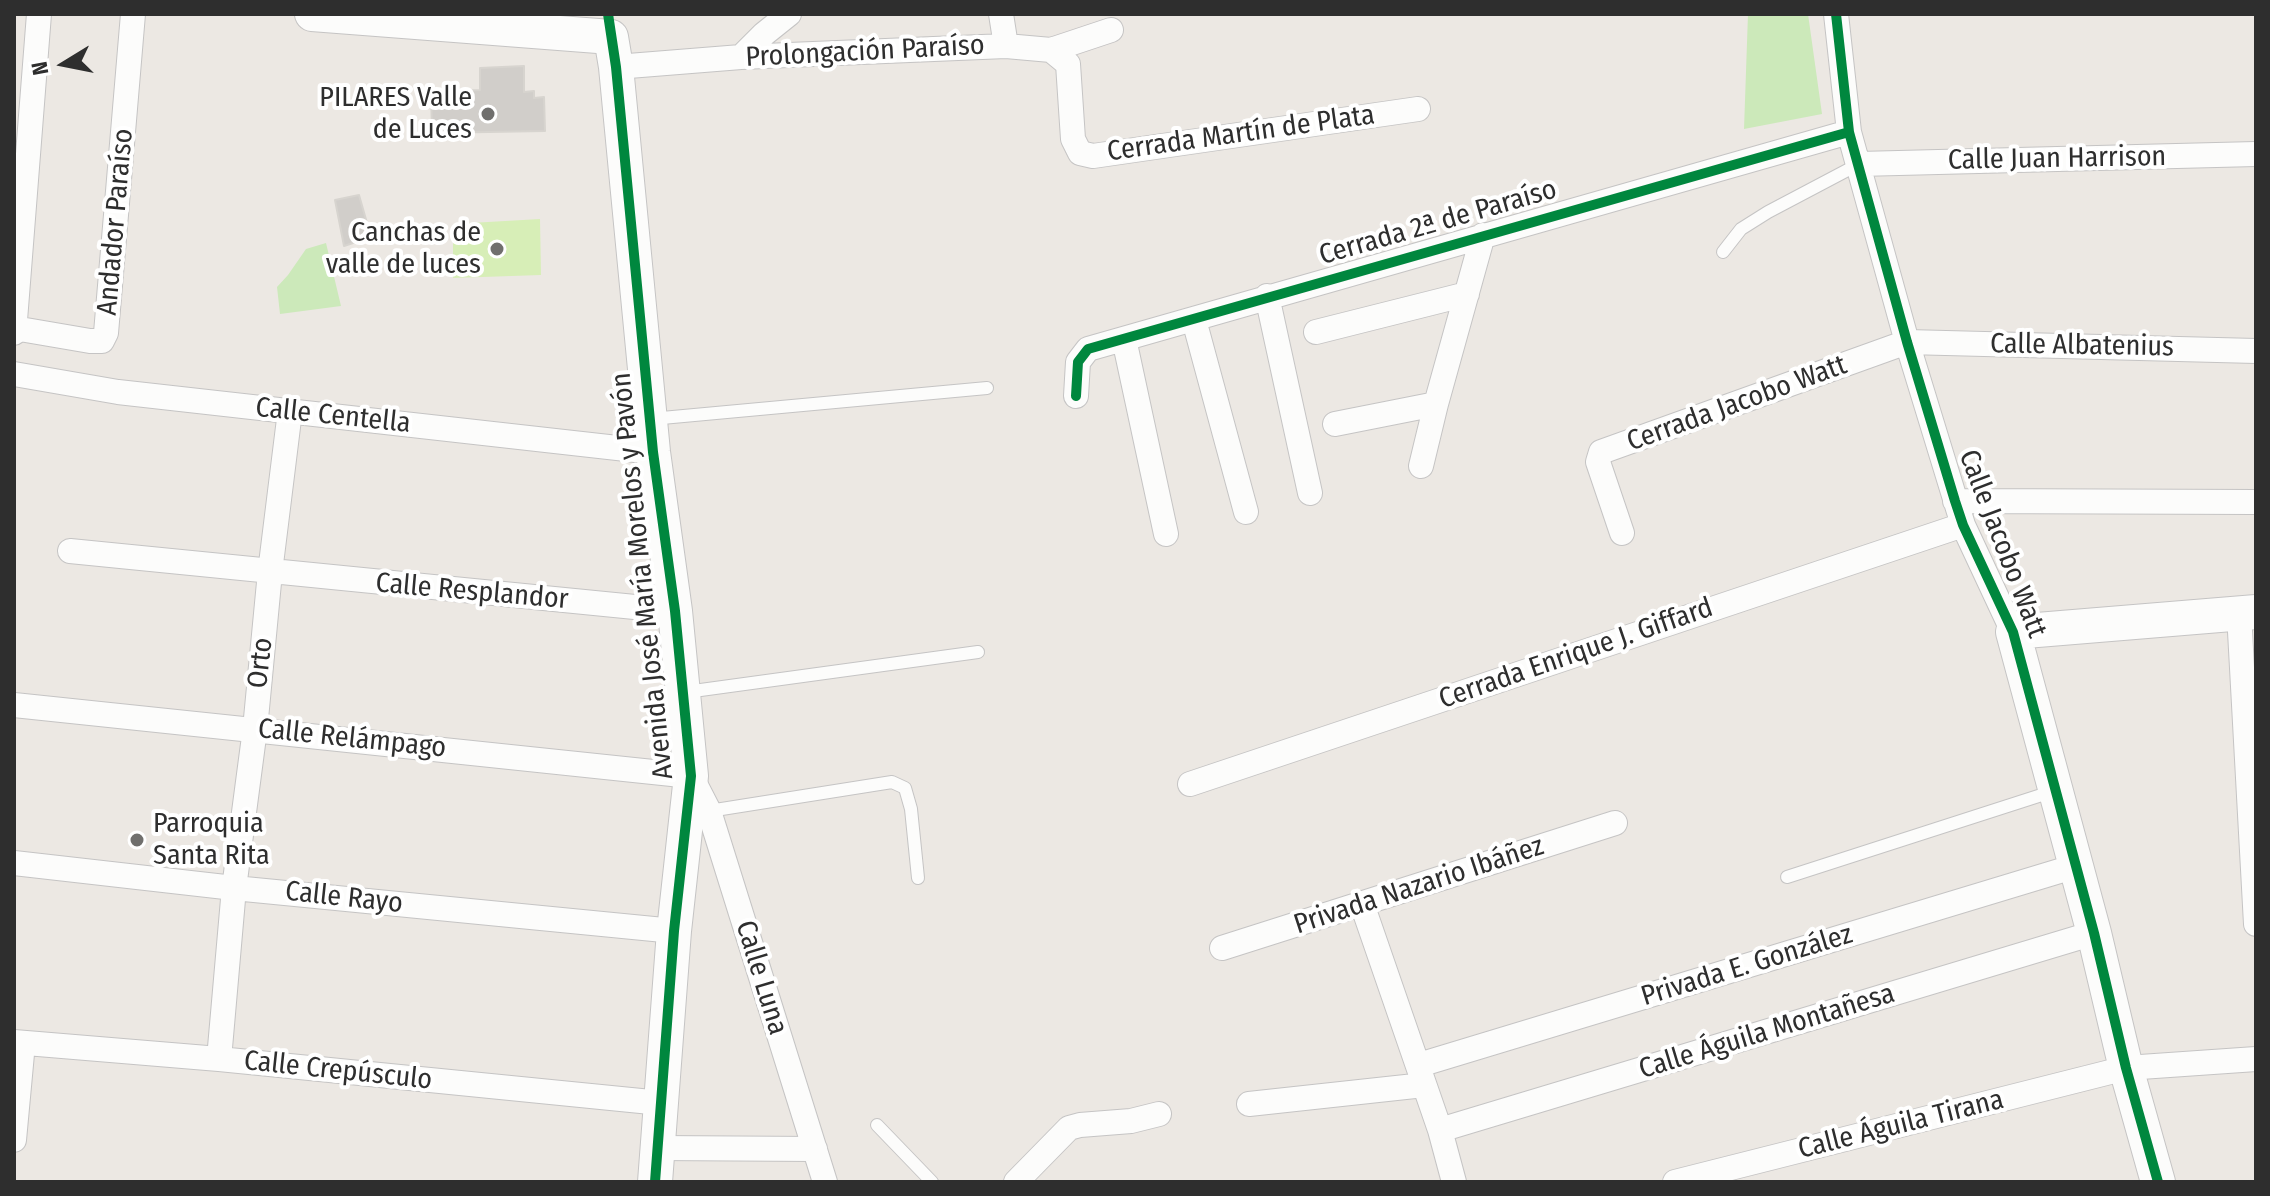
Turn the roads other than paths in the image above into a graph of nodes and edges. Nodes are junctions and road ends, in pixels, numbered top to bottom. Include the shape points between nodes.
1 (39, 14) edge
2 (133, 14) edge
3 (312, 14) edge
4 (789, 14) edge
5 (1001, 14) edge
6 (1836, 14) edge
7 (379, 17) edge
8 (1111, 30) dead end
9 (612, 39) edge
10 (1006, 46) junction
11 (1051, 50) junction
12 (741, 57) junction
13 (1418, 109) dead end
14 (22, 110) edge
15 (1849, 132) junction
16 (2256, 154) edge
17 (1859, 164) junction
18 (1483, 235) junction
19 (16, 250) edge
20 (1723, 252) dead end
21 (1467, 294) junction
22 (1267, 296) junction
23 (1194, 320) junction
24 (14, 331) edge
25 (1316, 332) dead end
26 (1124, 339) junction
27 (1907, 342) junction
28 (2256, 351) edge
29 (14, 374) edge
30 (987, 388) dead end
31 (1076, 396) dead end
32 (1436, 404) junction
33 (290, 411) junction
34 (1335, 424) dead end
35 (652, 435) junction
36 (1421, 466) dead end
37 (1310, 493) dead end
38 (1955, 501) junction
39 (2256, 502) edge
40 (1246, 512) dead end
41 (1963, 525) junction
42 (1622, 533) dead end
43 (1166, 534) dead end
44 (70, 551) dead end
45 (270, 572) junction
46 (675, 611) junction
47 (2247, 612) edge
48 (2013, 632) junction
49 (978, 652) dead end
50 (682, 693) junction
51 (14, 705) edge
52 (255, 729) junction
53 (691, 776) junction
54 (1190, 784) dead end
55 (2056, 791) junction
56 (709, 811) junction
57 (1615, 823) dead end
58 (14, 863) edge
59 (2076, 866) junction
60 (1787, 877) dead end
61 (918, 878) dead end
62 (234, 888) junction
63 (1362, 904) junction
64 (2256, 924) edge
65 (674, 931) junction
66 (2094, 933) junction
67 (1222, 948) dead end
68 (18, 1042) edge
69 (219, 1059) junction
70 (2256, 1059) edge
71 (2126, 1068) junction
72 (1421, 1075) junction
73 (661, 1103) junction
74 (1249, 1104) dead end
75 (1159, 1114) dead end
76 (877, 1125) dead end
77 (1440, 1130) junction
78 (14, 1140) edge
79 (657, 1148) junction
80 (815, 1149) junction
81 (655, 1182) edge
82 (825, 1182) edge
83 (932, 1182) edge
84 (1016, 1182) edge
85 (1454, 1182) edge
86 (1675, 1182) edge
87 (2157, 1182) edge

1 - 14 street
2 - 24 street, Andador Paraíso via 106,333 102,341 90,341
3 - 7 street
4 - 12 street
5 - 10 street
6 - 15 street, Calle Jacobo Watt
7 - 9 street
8 - 11 street, Prolongación Paraíso
9 - 12 street, Prolongación Paraíso
9 - 35 street, Avenida José María Morelos y Pavón
10 - 11 street, Prolongación Paraíso
10 - 12 street, Prolongación Paraíso
11 - 13 street, Cerrada Martín de Plata via 1068,64 1073,139 1080,153 1093,156
14 - 19 street
15 - 17 street, Calle Jacobo Watt
15 - 18 street, Cerrada 2ª de Paraíso
16 - 17 street, Calle Juan Harrison
17 - 20 lane via 1741,229
17 - 27 street, Calle Jacobo Watt
18 - 21 street
18 - 22 street, Cerrada 2ª de Paraíso
19 - 24 street
21 - 25 street
21 - 32 street
22 - 23 street, Cerrada 2ª de Paraíso
22 - 37 street
23 - 26 street, Cerrada 2ª de Paraíso
23 - 40 street
26 - 31 street, Cerrada 2ª de Paraíso via 1088,349 1078,362
26 - 43 street
27 - 28 street, Calle Albatenius
27 - 38 street, Calle Jacobo Watt
27 - 42 street, Cerrada Jacobo Watt via 1601,452 1598,462
29 - 33 street, Calle Centella via 118,392
30 - 35 lane
32 - 34 street
32 - 36 street
33 - 35 street, Calle Centella
33 - 45 street, Orto
35 - 46 street, Avenida José María Morelos y Pavón
38 - 39 street
38 - 41 street, Calle Jacobo Watt
41 - 48 street, Calle Jacobo Watt
41 - 54 street, Cerrada Enrique J. Giffard
44 - 45 street, Calle Resplandor
45 - 46 street, Calle Resplandor
45 - 52 street, Orto
46 - 50 street, Avenida José María Morelos y Pavón
47 - 48 street
47 - 64 street
48 - 55 street, Calle Jacobo Watt
49 - 50 lane
50 - 53 street, Avenida José María Morelos y Pavón
51 - 52 street, Calle Relámpago
52 - 53 street, Calle Relámpago
52 - 62 street, Orto
53 - 56 street, Calle Luna
53 - 65 street, Avenida José María Morelos y Pavón
55 - 59 street, Calle Jacobo Watt
55 - 60 lane
56 - 61 lane via 892,782 905,788 911,809
56 - 80 street, Calle Luna
57 - 63 street, Privada Nazario Ibáñez
58 - 62 street, Calle Rayo
59 - 66 street, Calle Jacobo Watt
59 - 72 street, Privada E. González
62 - 65 street, Calle Rayo
62 - 69 street, Orto
63 - 67 street, Privada Nazario Ibáñez
63 - 72 street
65 - 73 street, Avenida José María Morelos y Pavón
66 - 71 street, Calle Jacobo Watt
66 - 77 street, Calle Águila Montañesa
68 - 69 street, Calle Crepúsculo
68 - 78 street
69 - 73 street, Calle Crepúsculo
70 - 71 street, Calle Águila Tirana
71 - 86 street, Calle Águila Tirana
71 - 87 street, Calle Jacobo Watt
72 - 74 street, Privada E. González
72 - 77 street
73 - 79 street, Avenida José María Morelos y Pavón
75 - 84 street via 1069,1128
76 - 83 lane
77 - 85 street
79 - 80 street
79 - 81 street, Avenida José María Morelos y Pavón
80 - 82 street, Calle Luna

